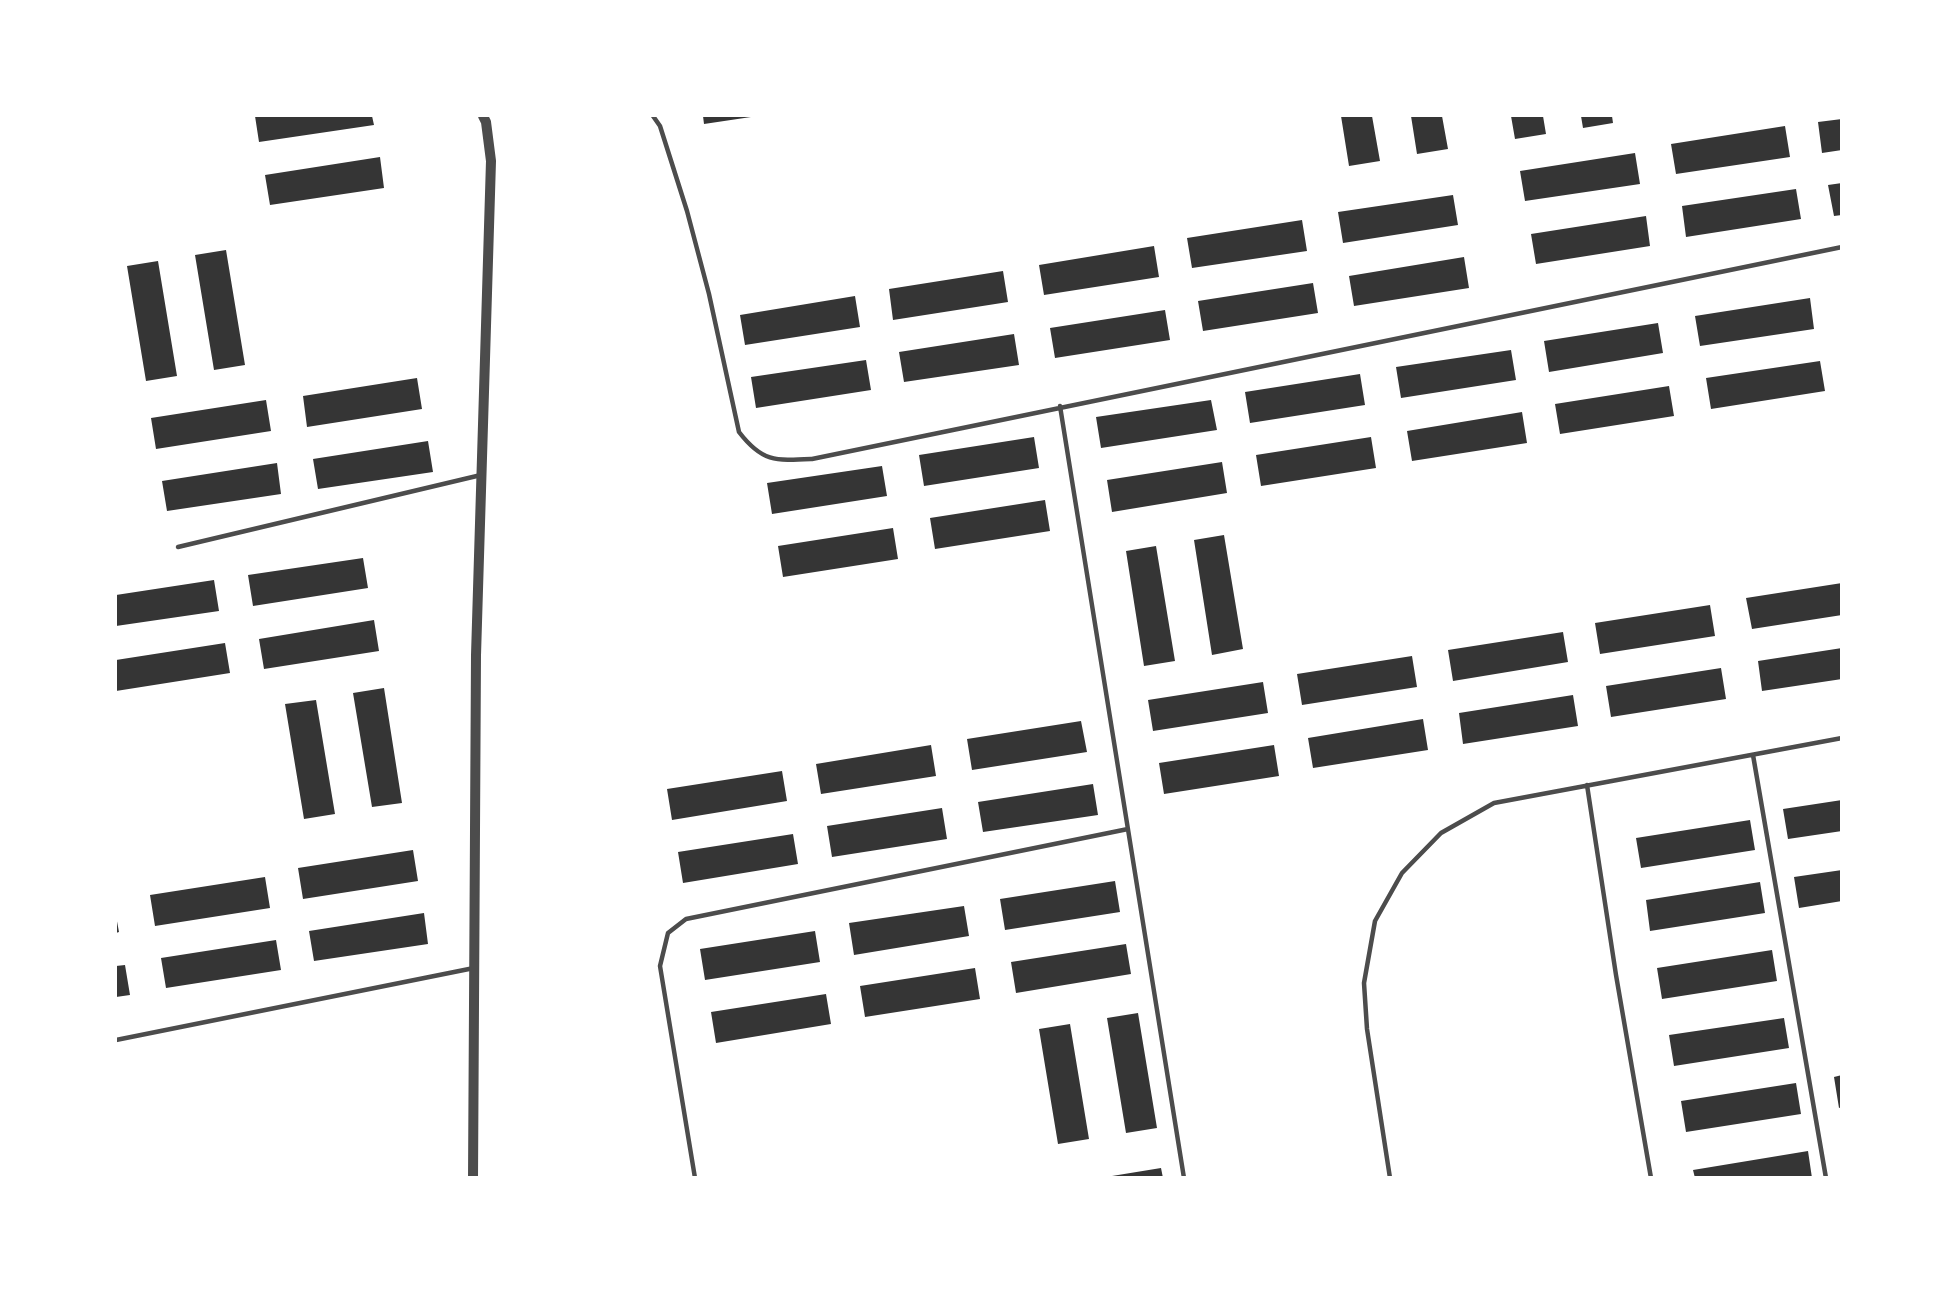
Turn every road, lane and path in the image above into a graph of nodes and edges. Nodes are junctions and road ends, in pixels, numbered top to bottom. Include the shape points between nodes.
1 (483, 116) edge
2 (653, 116) edge
3 (1842, 247) edge
4 (1060, 406) junction
5 (482, 475) junction
6 (178, 547) dead end
7 (1842, 738) edge
8 (1753, 755) junction
9 (1587, 785) junction
10 (1128, 829) junction
11 (474, 968) junction
12 (116, 1040) edge
13 (473, 1178) edge
14 (695, 1178) edge
15 (1184, 1178) edge
16 (1390, 1178) edge
17 (1651, 1178) edge
18 (1826, 1178) edge

1 - 5 street via 491,161
2 - 4 lane via 660,126 687,211 739,432 753,450 780,460 812,459
3 - 4 lane
4 - 10 lane
5 - 6 lane
5 - 11 street via 476,655
7 - 8 lane
8 - 9 lane
8 - 18 lane
9 - 16 lane via 1494,803 1441,833 1402,873 1375,921 1364,983 1367,1029
9 - 17 lane
10 - 14 lane via 686,919 668,933 660,966
10 - 15 lane
11 - 12 lane
11 - 13 street

